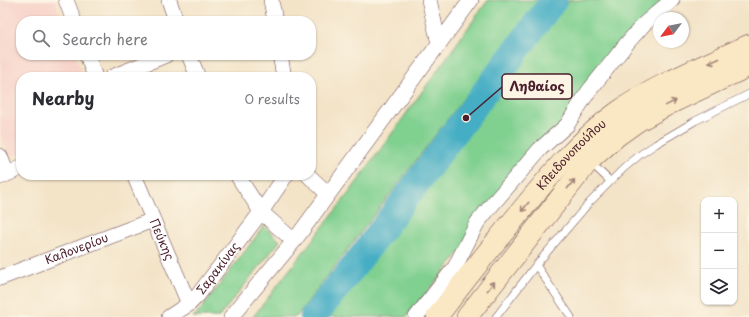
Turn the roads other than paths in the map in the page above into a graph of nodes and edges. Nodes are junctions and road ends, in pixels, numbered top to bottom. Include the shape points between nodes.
1 (66, 0) edge
2 (169, 0) edge
3 (271, 0) edge
4 (429, 0) edge
5 (471, 0) edge
6 (672, 0) edge
7 (72, 16) edge
8 (174, 16) edge
9 (273, 16) edge
10 (439, 44) junction
11 (749, 45) edge
12 (89, 60) edge
13 (154, 60) edge
14 (191, 60) edge
15 (281, 60) edge
16 (749, 66) edge
17 (93, 72) edge
18 (124, 72) edge
19 (196, 72) edge
20 (283, 72) edge
21 (749, 94) edge
22 (0, 156) edge
23 (590, 161) junction
24 (9, 173) edge
25 (136, 180) edge
26 (240, 180) edge
27 (282, 180) edge
28 (313, 180) edge
29 (610, 181) junction
30 (328, 194) junction
31 (260, 212) junction
32 (153, 220) junction
33 (294, 241) junction
34 (536, 265) junction
35 (464, 269) junction
36 (0, 278) edge
37 (189, 304) junction
38 (169, 317) edge
39 (231, 317) edge
40 (416, 317) edge
41 (437, 317) edge
42 (467, 317) edge
43 (496, 317) edge
44 (571, 317) edge

1 - 7 street
2 - 8 street
3 - 9 street
4 - 10 street
5 - 10 street
6 - 35 street via 628,42 588,92 567,125 540,149 477,223
10 - 30 street
11 -> 35 street, Κλειδονοπούλου via 645,95 594,131
12 - 17 street
13 - 18 street
14 - 19 street
15 - 20 street
23 -> 16 street, Κλειδονοπούλου via 638,120
21 - 29 lane via 656,144
22 - 24 street
23 - 29 lane
42 -> 23 street, Κλειδονοπούλου
25 - 32 street, Πεύκης
26 - 31 street
27 - 31 street, Σαρακίνας
28 - 30 street
29 - 34 lane
30 - 33 street
31 - 33 street
31 - 37 street, Σαρακίνας via 217,271
32 - 36 street, Καλονερίου
32 - 37 street, Πεύκης
33 - 39 street
34 - 43 lane
34 - 44 lane
35 - 40 street
35 - 41 street, Κλειδονοπούλου
37 - 38 street, Σαρακίνας

